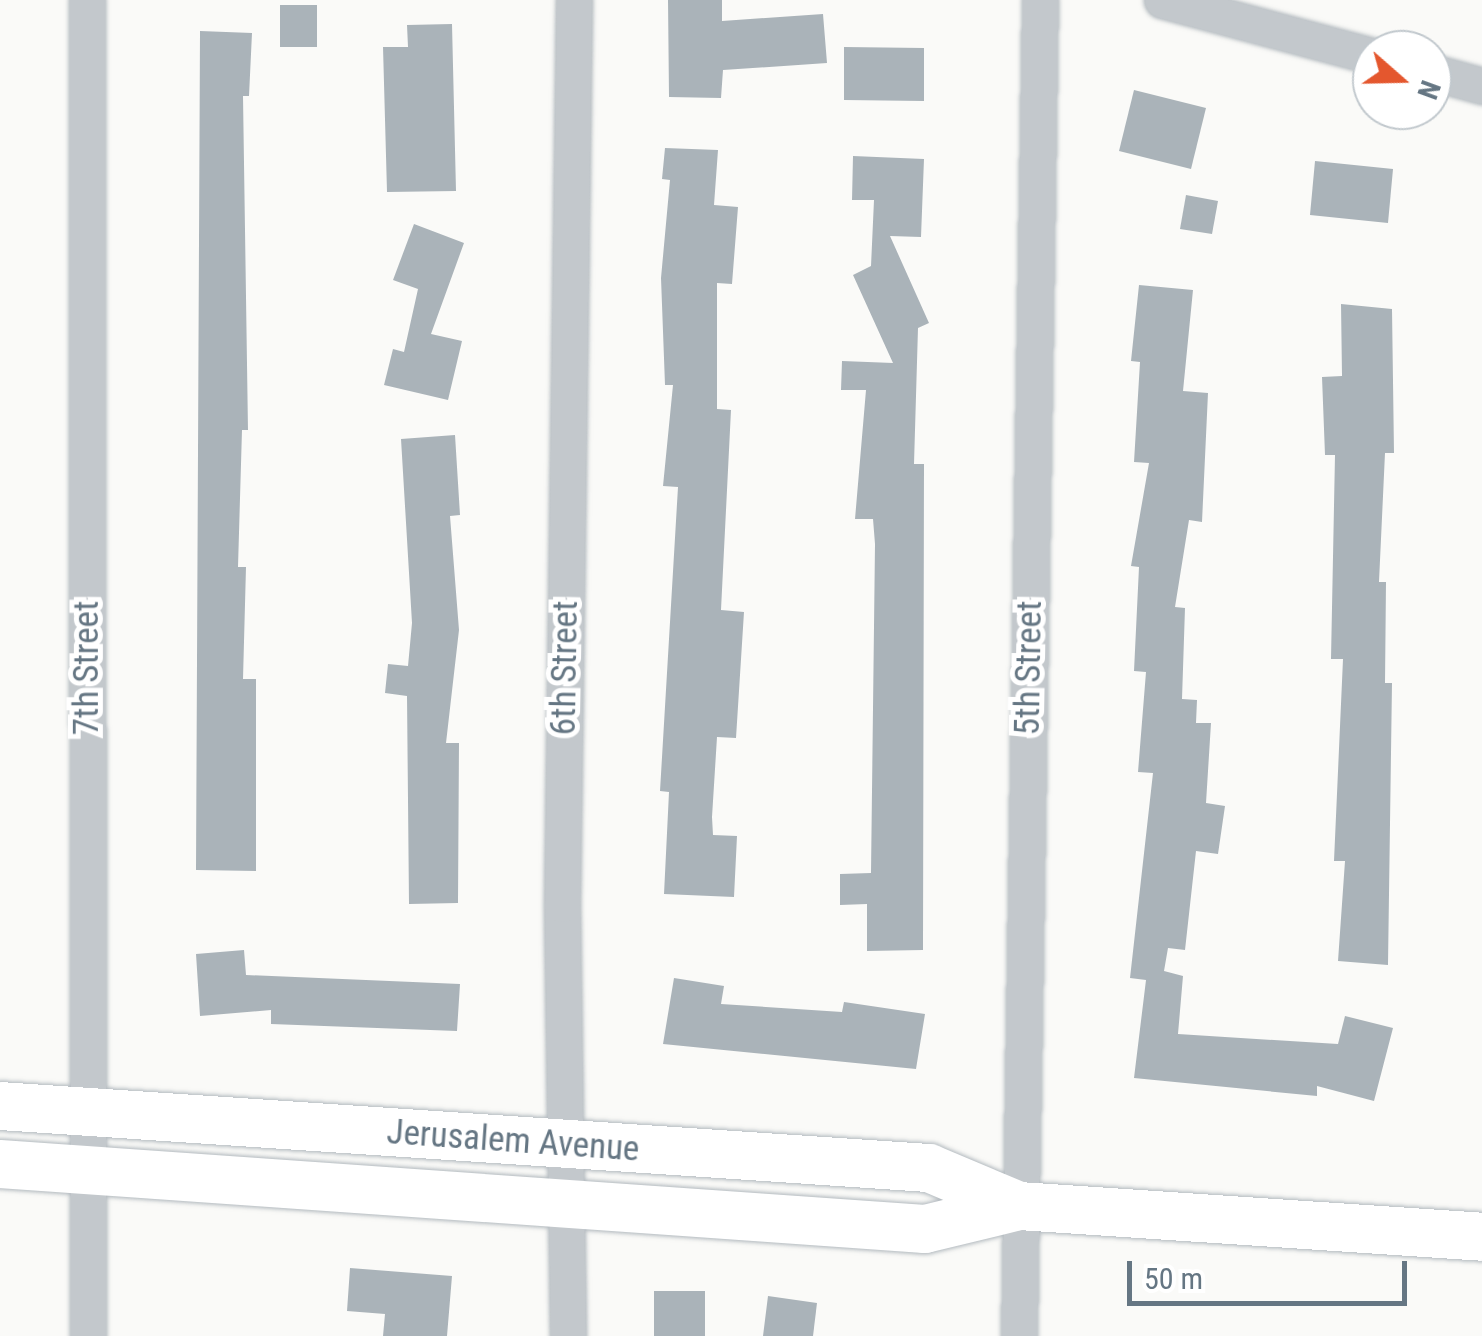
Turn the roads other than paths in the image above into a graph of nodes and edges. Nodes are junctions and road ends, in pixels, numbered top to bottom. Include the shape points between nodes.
1 (87, 0) edge
2 (574, 0) edge
3 (1040, 0) edge
4 (1162, 0) edge
5 (1352, 51) edge
6 (1452, 78) edge
7 (1482, 86) edge
8 (0, 1106) edge
9 (87, 1113) junction
10 (569, 1145) junction
11 (0, 1164) edge
12 (87, 1170) junction
13 (569, 1202) junction
14 (1020, 1206) junction
15 (1482, 1237) edge
16 (88, 1336) edge
17 (568, 1336) edge
18 (1019, 1336) edge

1 - 9 street, 7th Street
2 - 10 street, 6th Street via 562,904
3 - 14 street, 5th Street
4 - 5 street
6 - 7 street
8 - 9 main road, Jerusalem Avenue
9 - 10 main road, Jerusalem Avenue
9 - 12 street, 7th Street
10 - 13 street, 6th Street
10 - 14 main road, Jerusalem Avenue via 928,1168
11 - 12 main road, Jerusalem Avenue
12 - 13 main road, Jerusalem Avenue
12 - 16 street, 7th Street
13 - 14 main road, Jerusalem Avenue via 925,1229
13 - 17 street, 6th Street
14 - 15 main road, Jerusalem Avenue
14 - 18 street, 5th Street

